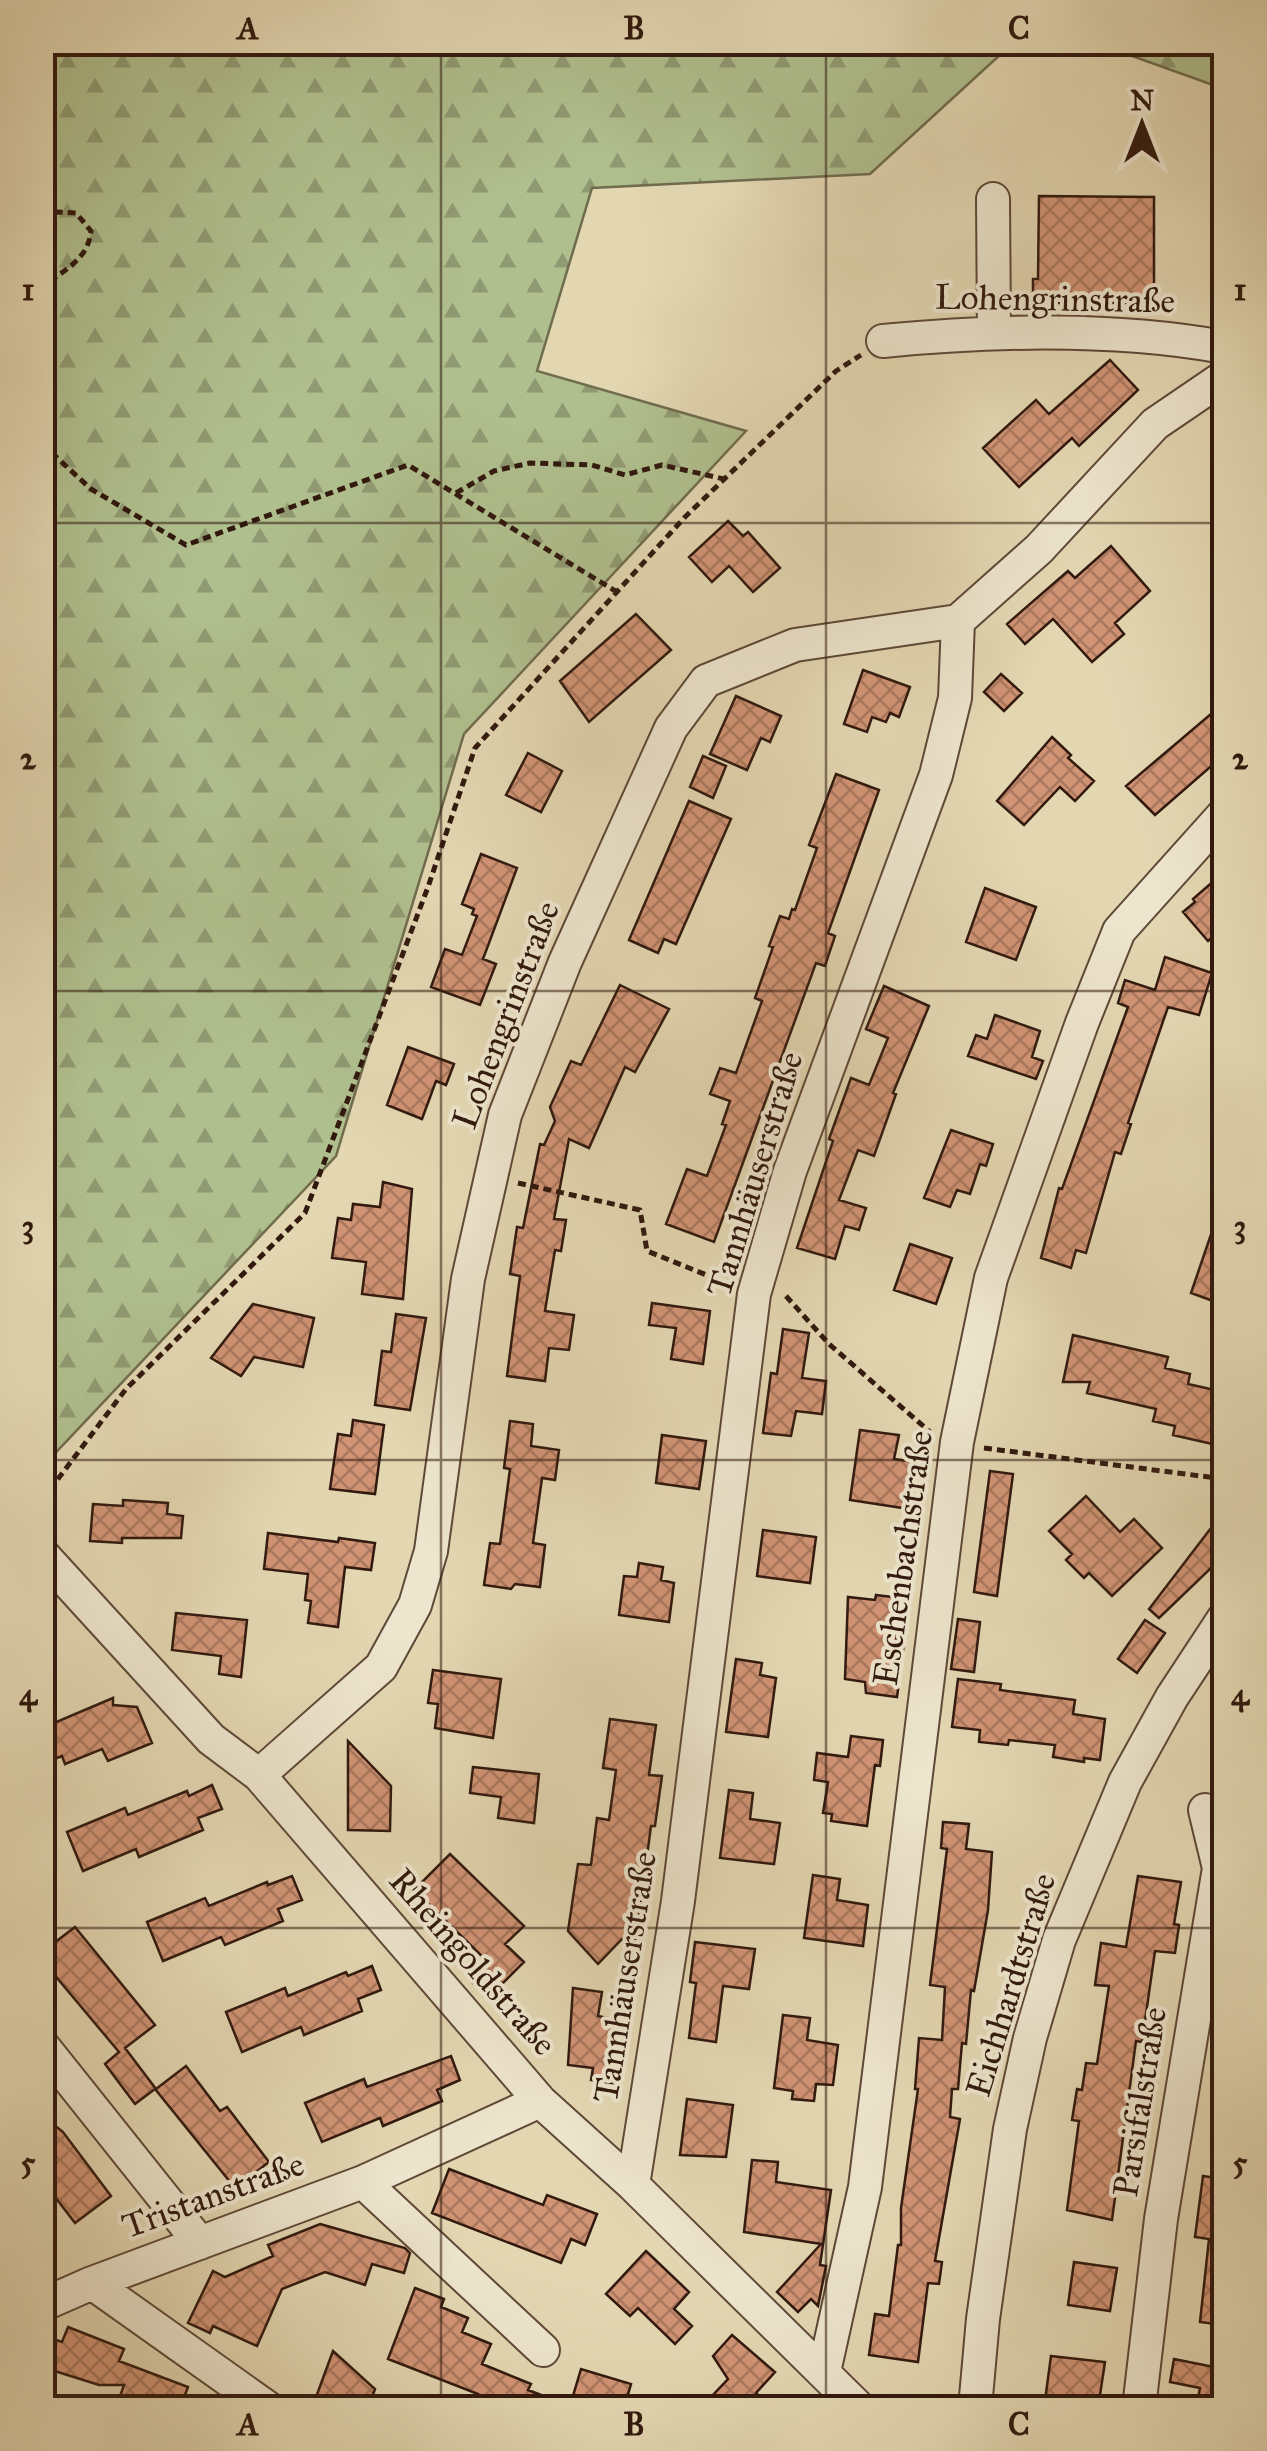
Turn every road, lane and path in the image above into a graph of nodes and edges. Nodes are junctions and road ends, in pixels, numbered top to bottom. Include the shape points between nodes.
1 (994, 199) dead end
2 (42, 215) edge
3 (42, 287) edge
4 (994, 334) junction
5 (884, 341) joint
6 (1224, 347) edge
7 (1224, 376) edge
8 (42, 444) edge
9 (724, 479) junction
10 (456, 494) junction
11 (617, 592) junction
12 (958, 622) junction
13 (1224, 814) edge
14 (491, 1176) junction
15 (754, 1294) junction
16 (42, 1500) edge
17 (42, 1554) edge
18 (1224, 1618) edge
19 (259, 1775) junction
20 (1204, 1810) dead end
21 (42, 2045) edge
22 (540, 2101) junction
23 (363, 2182) junction
24 (632, 2185) junction
25 (200, 2243) junction
26 (92, 2283) junction
27 (42, 2305) edge
28 (543, 2350) dead end
29 (824, 2372) junction
30 (268, 2408) edge
31 (859, 2408) edge
32 (975, 2408) edge
33 (1139, 2408) edge

1 - 4 street
2 - 3 path via 76,214 91,231 78,262
4 - 5 street, Lohengrinstraße
4 - 6 street, Lohengrinstraße via 1162,336
5 - 9 path via 836,370
7 - 12 street via 1154,424 1039,549
8 - 10 path via 91,489 186,545 408,465
9 - 10 path via 662,465 626,475 592,465 530,464 494,472
9 - 11 path
10 - 11 path
11 - 16 path via 475,748 305,1214 126,1389
12 - 14 street, Lohengrinstraße via 794,646 706,681 671,728 565,962 504,1115
12 - 15 street, Tannhäuserstraße via 955,698 936,775 790,1171
13 - 29 street, Eschenbachstraße via 1119,931 991,1278 957,1442 865,2187
14 - 15 path via 640,1210 647,1251
14 - 19 street, Lohengrinstraße via 468,1279 431,1551 415,1604 381,1666
15 - 24 street, Tannhäuserstraße via 678,1901
17 - 19 street, Rheingoldstraße via 211,1739
18 - 32 street, Eichhardtstraße via 1125,1782 1060,1940 1010,2128
19 - 22 street, Rheingoldstraße
20 - 33 street, Parsifalstraße via 1219,1868 1161,2219
21 - 25 street
22 - 23 street, Tristanstraße
22 - 24 street, Rheingoldstraße
23 - 25 street, Tristanstraße
23 - 28 street
24 - 29 street, Rheingoldstraße
25 - 26 street, Tristanstraße
26 - 27 street, Tristanstraße
26 - 30 street, Tristanstraße
29 - 31 street, Rheingoldstraße

